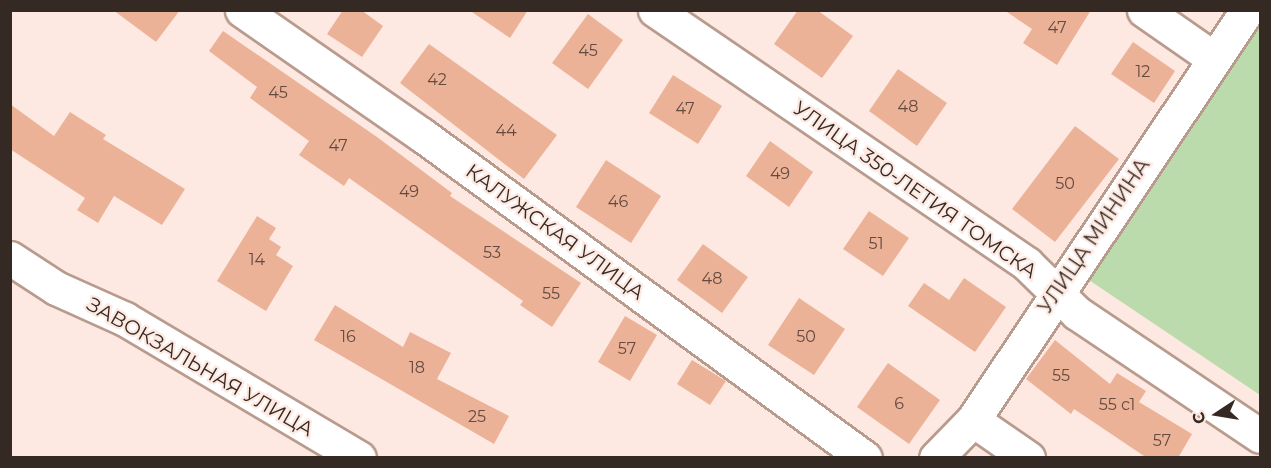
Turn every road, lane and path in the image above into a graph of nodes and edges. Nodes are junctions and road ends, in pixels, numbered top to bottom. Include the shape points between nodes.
1 (242, 10) edge
2 (655, 10) edge
3 (1144, 10) edge
4 (1247, 10) edge
5 (1213, 58) junction
6 (10, 258) edge
7 (1056, 292) junction
8 (973, 420) junction
9 (1260, 436) edge
10 (359, 458) edge
11 (865, 458) edge
12 (936, 458) edge
13 (1028, 458) edge

1 - 11 street, КАЛУЖСКАЯ УЛИЦА via 422,135
2 - 7 street, УЛИЦА 350-ЛЕТИЯ ТОМСКА via 1027,264
3 - 5 street
4 - 5 street, УЛИЦА МИНИНА
5 - 7 street, УЛИЦА МИНИНА
6 - 10 street, ЗАВОКЗАЛЬНАЯ УЛИЦА via 57,288 124,319
7 - 8 street, УЛИЦА МИНИНА
7 - 9 street, УЛИЦА 350-ЛЕТИЯ ТОМСКА via 1077,313
8 - 12 street, УЛИЦА МИНИНА
8 - 13 street

